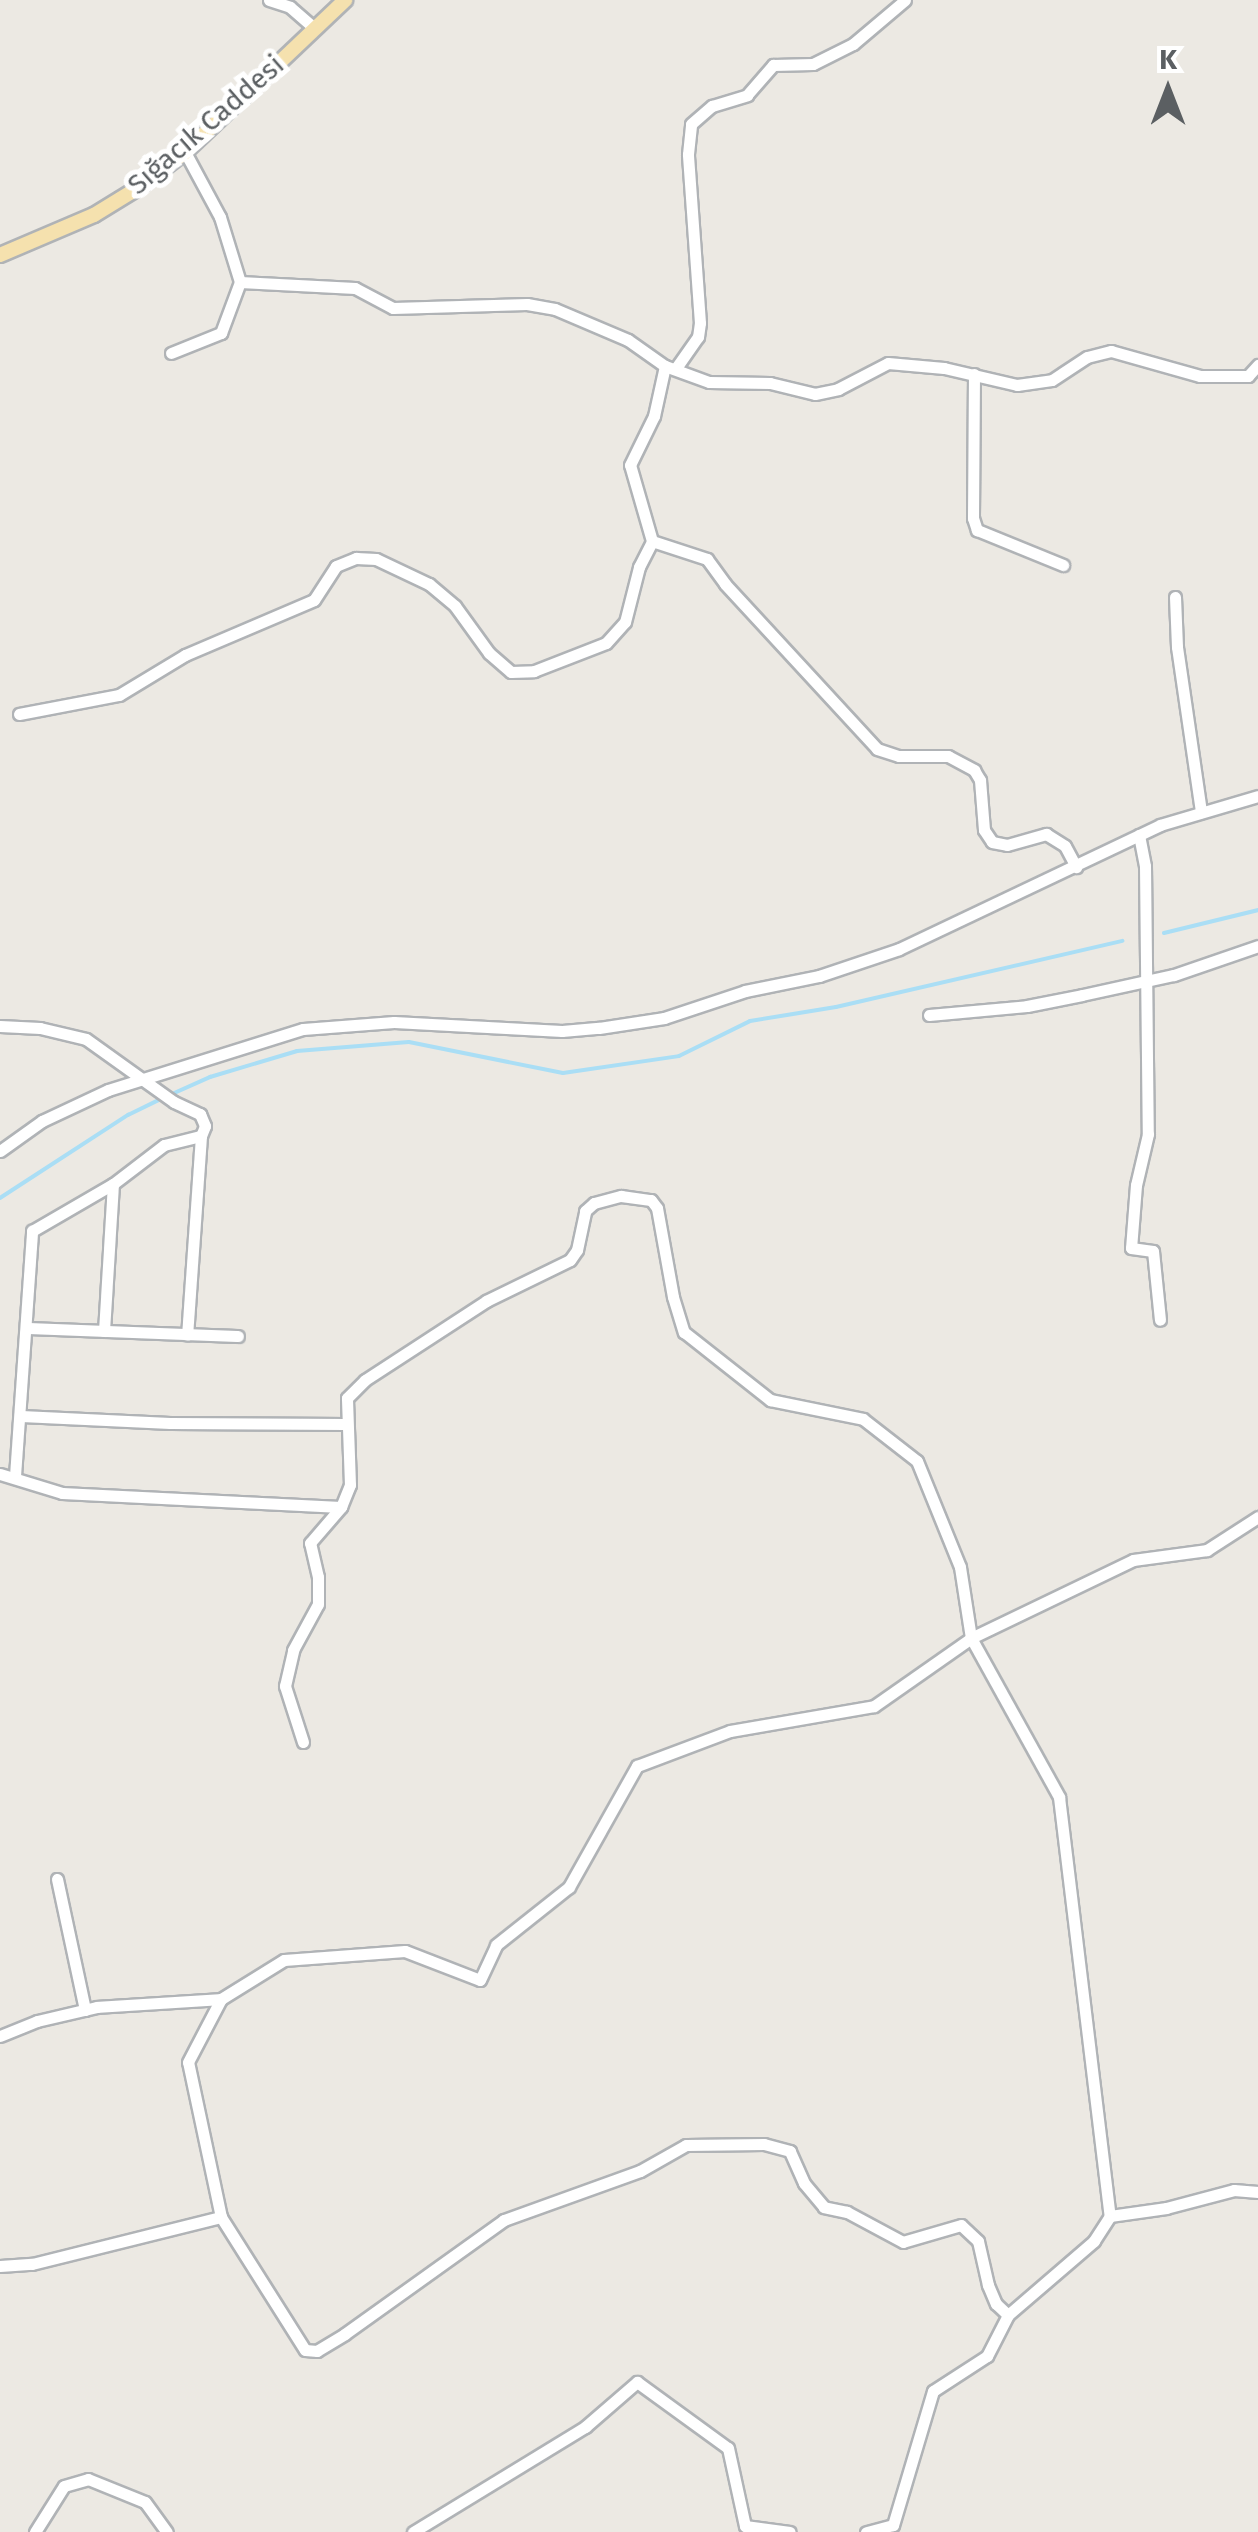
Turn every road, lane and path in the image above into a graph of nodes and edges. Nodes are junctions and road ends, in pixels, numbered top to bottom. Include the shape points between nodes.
1 (269, 0) edge
2 (345, 0) edge
3 (905, 0) edge
4 (314, 28) junction
5 (184, 152) junction
6 (0, 255) edge
7 (240, 282) junction
8 (171, 353) dead end
9 (1258, 365) edge
10 (671, 367) junction
11 (974, 374) junction
12 (652, 542) junction
13 (1063, 566) dead end
14 (1174, 597) dead end
15 (19, 714) dead end
16 (1258, 796) edge
17 (1201, 812) junction
18 (1138, 835) junction
19 (1076, 866) junction
20 (1258, 946) edge
21 (1147, 979) junction
22 (929, 1015) dead end
23 (0, 1026) edge
24 (140, 1078) junction
25 (201, 1136) junction
26 (0, 1151) edge
27 (113, 1184) junction
28 (1160, 1320) dead end
29 (27, 1328) junction
30 (104, 1331) junction
31 (187, 1335) junction
32 (238, 1336) dead end
33 (22, 1416) junction
34 (345, 1424) junction
35 (0, 1474) edge
36 (15, 1476) junction
37 (341, 1507) junction
38 (1258, 1517) edge
39 (970, 1638) junction
40 (304, 1742) dead end
41 (57, 1878) dead end
42 (221, 1999) junction
43 (85, 2010) junction
44 (0, 2036) edge
45 (1258, 2192) edge
46 (1110, 2216) junction
47 (221, 2217) junction
48 (0, 2266) edge
49 (1008, 2315) junction
50 (35, 2532) edge
51 (167, 2532) edge
52 (413, 2532) edge
53 (790, 2532) edge
54 (866, 2532) edge

1 - 4 street
2 - 4 main road, Sığacık Caddesi
3 - 10 street via 853,44 812,64 773,64 747,95 712,106 692,124 688,154 700,323 698,337
4 - 5 main road, Sığacık Caddesi
5 - 6 main road, Sığacık Caddesi via 94,215
5 - 7 street via 220,217
7 - 8 street via 221,333
7 - 10 street via 355,288 393,308 555,309
9 - 11 street via 1248,376 1200,376 1112,351 1039,384 1003,384
10 - 11 street via 709,382 770,383 814,394 888,363
10 - 12 street via 630,465
11 - 13 street via 977,530
12 - 15 street via 618,633 534,670 503,669 455,606 429,584 376,559 356,558 336,566 314,600 185,655 119,694
12 - 19 street via 707,559 876,748 899,756 948,756 974,770 992,842 1006,845 1046,834 1065,846
14 - 17 street
16 - 17 street
17 - 18 street
18 - 19 street
18 - 21 street via 1145,866
19 - 24 street via 899,949 664,1018 562,1031 394,1022 303,1029
20 - 21 street
21 - 22 street via 1026,1006
21 - 28 street via 1148,1134 1131,1248 1154,1251
23 - 24 street via 86,1039
24 - 25 street via 200,1114 206,1126
24 - 26 street via 61,1110
25 - 27 street via 164,1145
25 - 31 street
27 - 29 street via 32,1231
27 - 30 street
29 - 30 street
29 - 33 street
30 - 31 street
31 - 32 street
33 - 34 street
33 - 36 street
34 - 37 street via 350,1485
34 - 39 street via 347,1398 365,1380 486,1301 570,1260 594,1202 650,1200 663,1227 684,1332 770,1400 864,1419 917,1461 960,1567
35 - 36 street
36 - 37 street via 62,1493
37 - 40 street via 310,1543 318,1604 293,1650 285,1686
38 - 39 street via 1207,1550 1133,1560
39 - 42 street via 874,1706 730,1730 637,1766 569,1888 496,1945 480,1980 405,1951 331,1956 284,1960
39 - 46 street via 1060,1797
41 - 43 street
42 - 43 street
42 - 47 street via 188,2062
43 - 44 street
45 - 46 street via 1234,2190
46 - 49 street via 1094,2241
47 - 48 street
47 - 49 street via 305,2350 316,2351 504,2220 640,2171 686,2146 764,2144 790,2151 824,2207 903,2242 961,2225 978,2241 988,2286
49 - 54 street via 987,2356 933,2391 893,2525
50 - 51 street via 64,2486 88,2479 145,2502
52 - 53 street via 585,2428 637,2382 728,2448 745,2526

